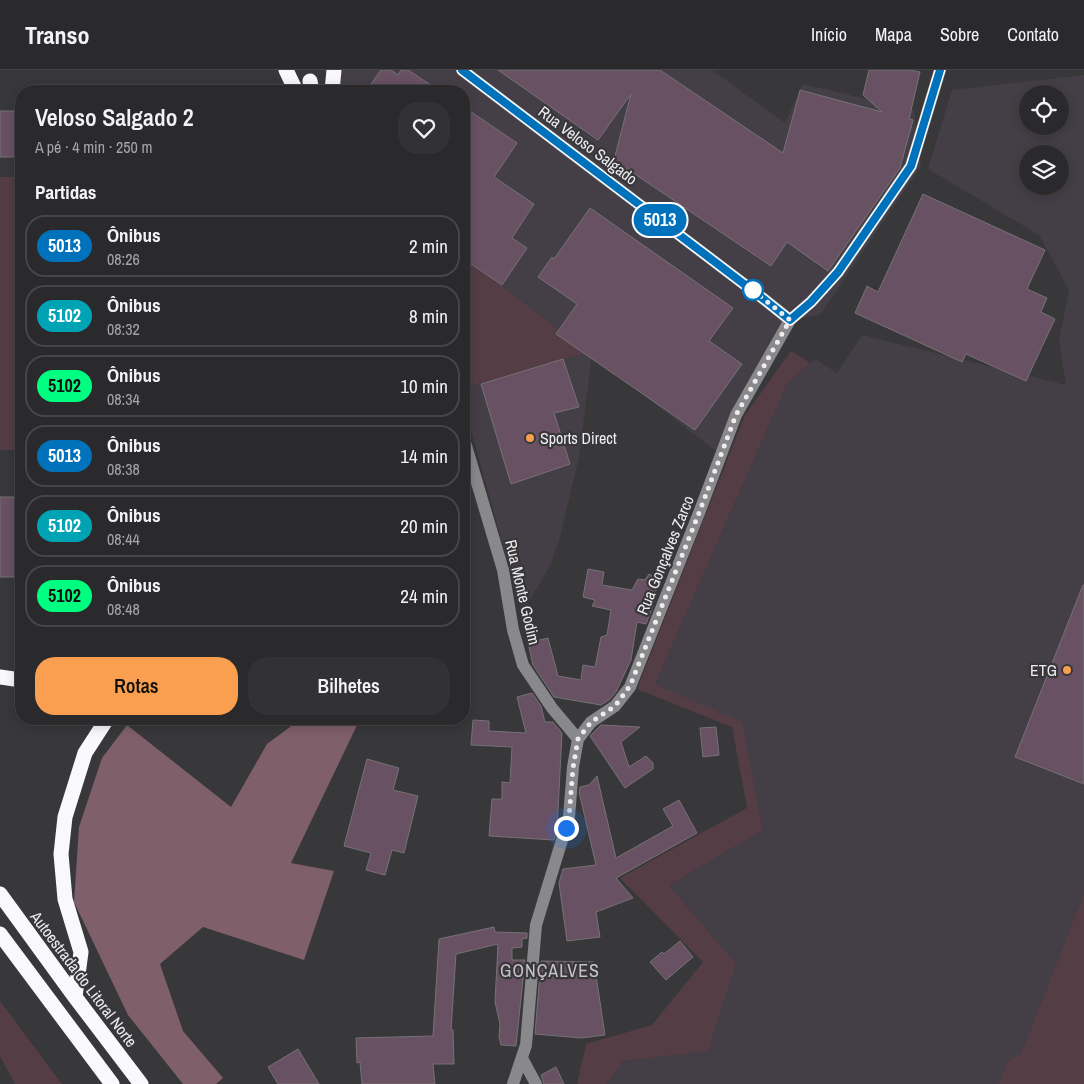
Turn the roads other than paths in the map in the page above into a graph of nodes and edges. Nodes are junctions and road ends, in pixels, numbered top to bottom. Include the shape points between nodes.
1 (286, 70) edge
2 (334, 70) edge
3 (462, 70) edge
4 (940, 70) edge
5 (293, 85) edge
6 (333, 85) edge
7 (790, 320) junction
8 (470, 459) edge
9 (0, 677) edge
10 (15, 679) edge
11 (103, 725) edge
12 (578, 739) junction
13 (0, 894) edge
14 (0, 934) edge
15 (75, 997) junction
16 (522, 1058) junction
17 (112, 1084) edge
18 (141, 1084) edge
19 (513, 1084) edge
20 (536, 1084) edge

1 - 5 highway
2 - 6 highway
3 - 7 street, Rua Veloso Salgado
4 - 7 street, Rua Gonçalves Zarco via 911,166 838,272
7 - 12 street, Rua Gonçalves Zarco via 736,415 630,686 615,706 591,722
8 - 12 street, Rua Monte Godim via 503,570 522,665
9 - 10 highway
11 - 15 highway via 85,753 65,816 61,854 65,899 81,952
12 - 16 street via 569,817 536,925 526,1045
13 - 15 highway, Autoestrada do Litoral Norte
14 - 17 highway
15 - 18 highway, Autoestrada do Litoral Norte
16 - 19 street
16 - 20 street

